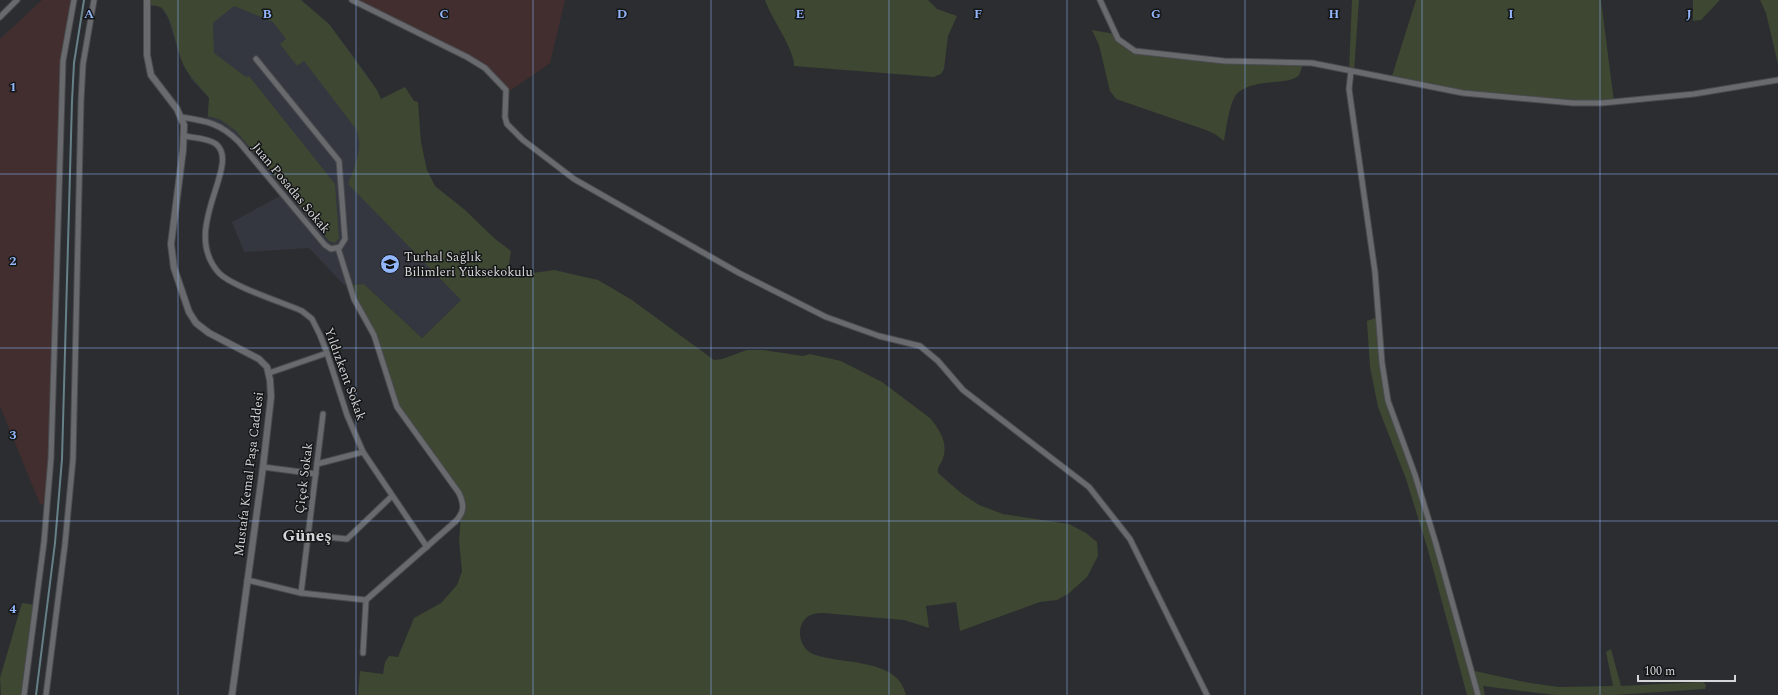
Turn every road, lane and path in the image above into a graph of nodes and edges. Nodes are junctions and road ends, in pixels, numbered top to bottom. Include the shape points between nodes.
1 (17, 0) edge
2 (74, 0) edge
3 (94, 0) edge
4 (147, 0) edge
5 (352, 0) edge
6 (1100, 0) edge
7 (0, 17) edge
8 (256, 59) dead end
9 (1351, 71) junction
10 (1778, 80) edge
11 (182, 117) junction
12 (184, 136) junction
13 (338, 248) junction
14 (328, 353) junction
15 (269, 373) junction
16 (323, 414) dead end
17 (363, 452) junction
18 (317, 464) junction
19 (263, 466) junction
20 (316, 474) junction
21 (392, 496) junction
22 (308, 535) junction
23 (427, 547) junction
24 (247, 580) junction
25 (302, 593) junction
26 (366, 600) junction
27 (362, 653) dead end
28 (24, 695) edge
29 (46, 695) edge
30 (232, 695) edge
31 (1207, 695) edge
32 (1478, 695) edge

1 - 7 street
2 - 28 street via 64,61 51,458 44,542
3 - 29 street via 83,64 81,101 73,459
4 - 11 street via 147,55 151,76
5 - 31 street via 484,68 506,90 505,118 509,126 574,180 738,273 826,317 879,336 920,346 930,353 963,390 1088,487 1110,513 1130,539
6 - 9 street via 1118,39 1135,51 1224,62 1312,63
8 - 13 street, Juan Posadas Sokak via 339,161 345,239 343,245
9 - 10 street via 1462,93 1573,103 1660,98
9 - 32 street via 1349,89 1375,272 1382,363 1388,401 1434,537
11 - 12 street
11 - 13 street, Juan Posadas Sokak via 212,123 224,129 239,142 325,245 331,249
12 - 14 street, Yıldızkent Sokak via 210,141 219,147 223,156 221,174 208,208 205,236 208,254 215,268 224,278 308,315
12 - 15 street via 171,253 189,312 203,330 259,359
13 - 23 street via 354,299 374,335 397,406 464,506 460,516
14 - 15 street
14 - 17 street, Yıldızkent Sokak via 347,415
15 - 19 street, Mustafa Kemal Paşa Caddesi via 271,397
16 - 18 street, Çiçek Sokak
17 - 18 street
17 - 21 street, Yıldızkent Sokak
18 - 20 street, Çiçek Sokak
19 - 20 street
19 - 24 street, Mustafa Kemal Paşa Caddesi
20 - 22 street, Çiçek Sokak
21 - 22 street via 347,539
21 - 23 street, Yıldızkent Sokak
22 - 25 street, Çiçek Sokak
23 - 26 street
24 - 25 street
24 - 30 street, Mustafa Kemal Paşa Caddesi
25 - 26 street
26 - 27 street

